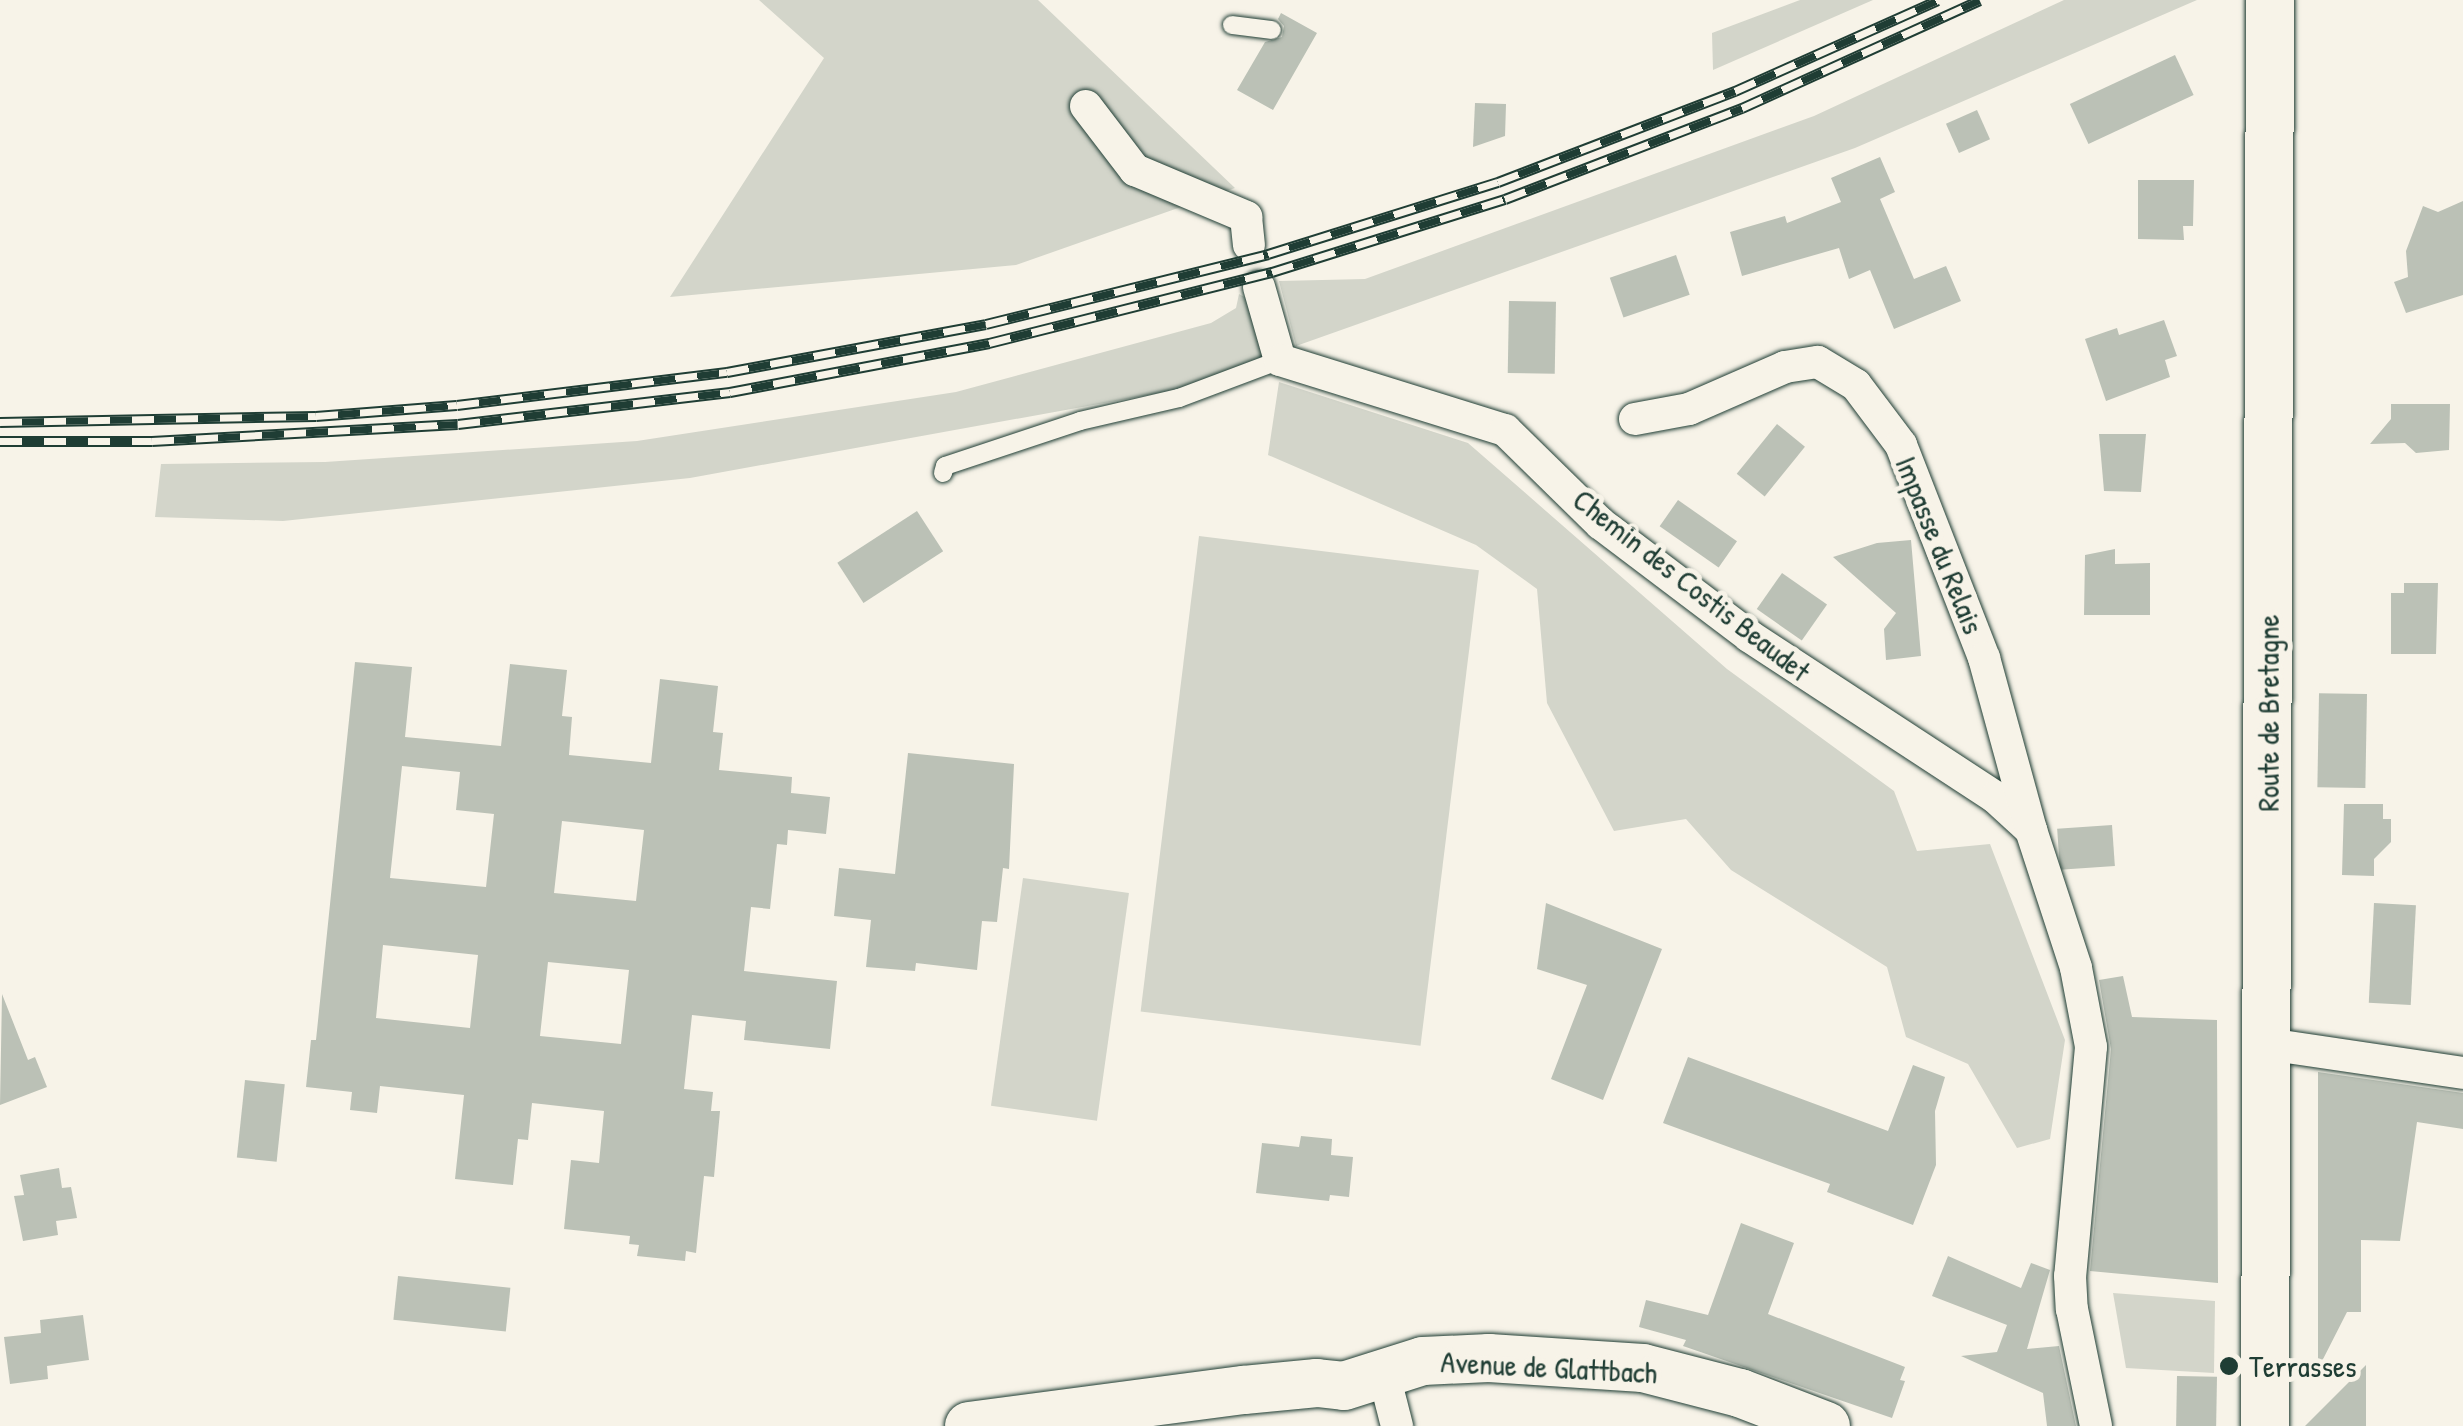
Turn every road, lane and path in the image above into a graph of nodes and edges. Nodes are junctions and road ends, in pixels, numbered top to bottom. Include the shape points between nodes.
1 (2270, 0) edge
2 (1232, 25) dead end
3 (1272, 30) dead end
4 (1086, 106) dead end
5 (1249, 246) dead end
6 (1259, 287) dead end
7 (1280, 360) junction
8 (1634, 419) dead end
9 (943, 473) dead end
10 (2031, 830) junction
11 (2267, 1044) junction
12 (2463, 1073) edge
13 (1383, 1371) junction
14 (970, 1426) edge
15 (1397, 1426) edge
16 (1826, 1426) edge
17 (2096, 1426) edge
18 (2265, 1426) edge

1 - 11 main road, Route de Bretagne
2 - 3 lane
4 - 5 street via 1135,170 1246,217
6 - 7 street
7 - 9 lane via 1179,398 1080,421 944,466
7 - 10 street, Chemin des Costis Beaudet via 1505,430 1601,524 1828,690 1995,797
8 - 10 street, Impasse du Relais via 1689,409 1785,367 1818,362 1856,385 1900,445 1956,580
10 - 17 street, Impasse du Relais via 2076,968 2091,1046 2069,1265
11 - 12 street
11 - 18 main road, Route de Bretagne
13 - 14 main road, Avenue de Glattbach via 1344,1386 1244,1390
13 - 15 street
13 - 16 main road, Avenue de Glattbach via 1433,1359 1489,1358 1643,1368 1740,1393

